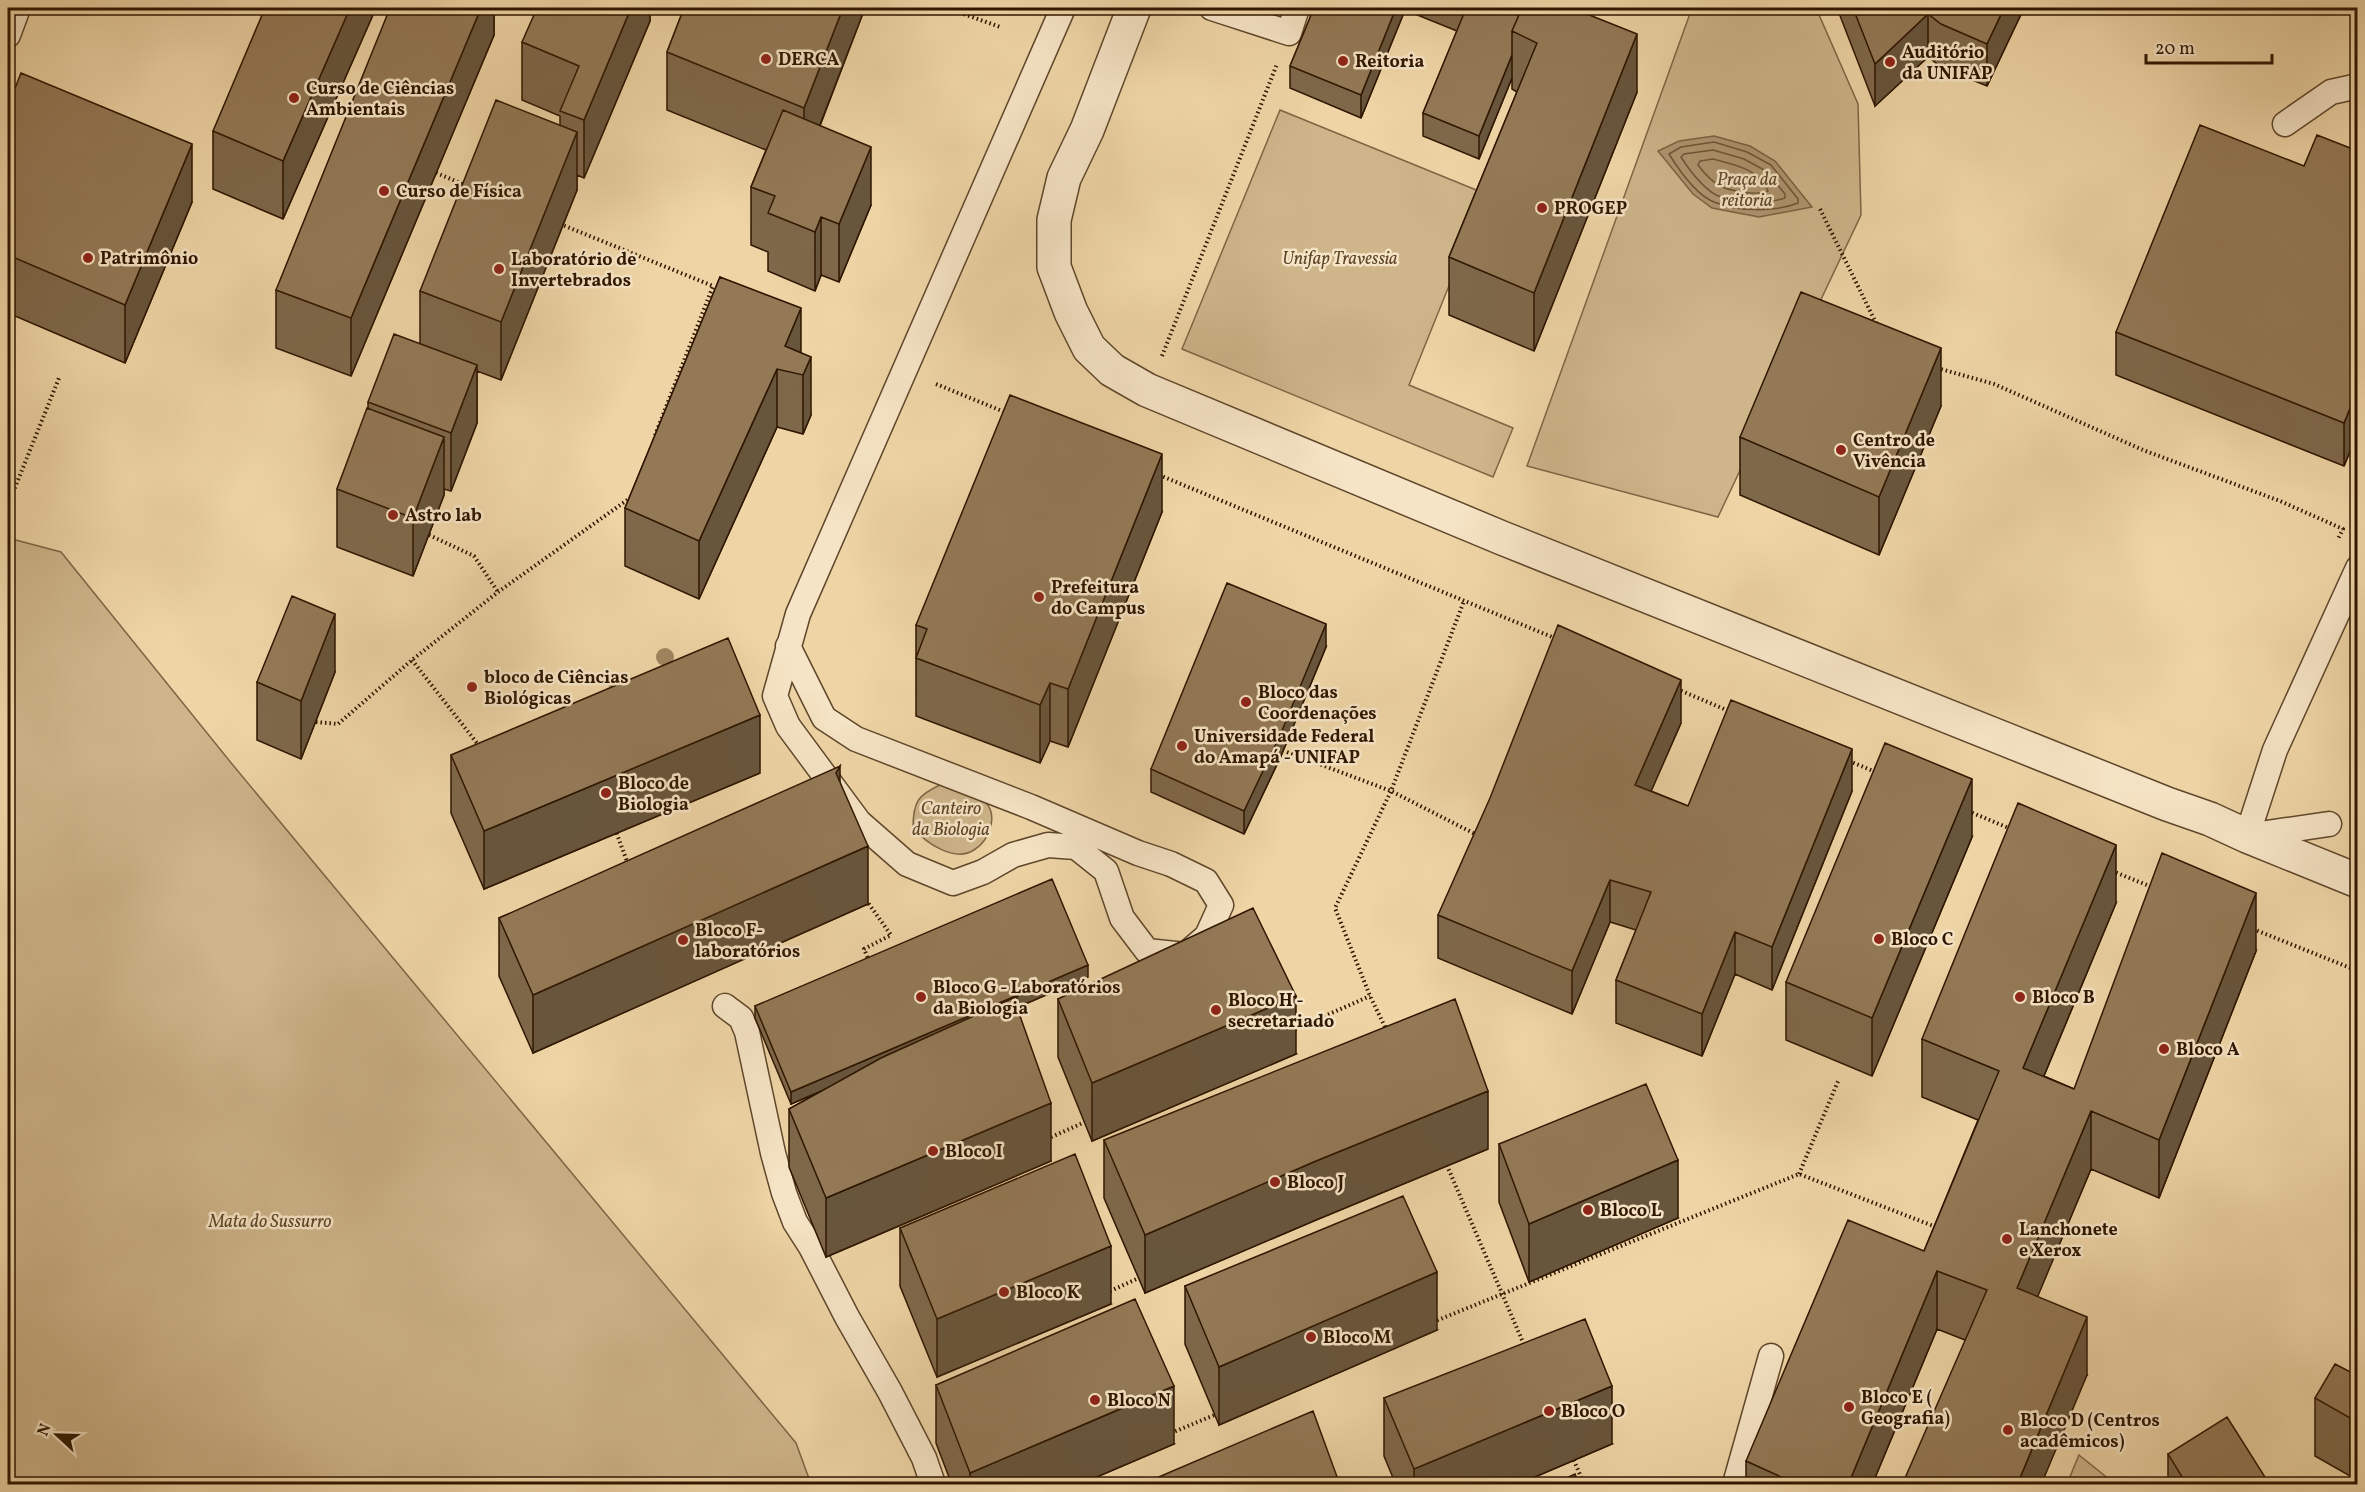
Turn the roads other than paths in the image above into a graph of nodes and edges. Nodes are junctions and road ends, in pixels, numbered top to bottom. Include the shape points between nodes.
1 (18, 8) edge
2 (1063, 8) edge
3 (1134, 8) edge
4 (1212, 8) edge
5 (1297, 8) edge
6 (8, 35) edge
7 (2358, 86) edge
8 (2284, 124) dead end
9 (2358, 568) edge
10 (788, 646) junction
11 (2329, 824) dead end
12 (2247, 836) junction
13 (2358, 881) edge
14 (724, 1006) dead end
15 (1771, 1356) dead end
16 (933, 1485) edge
17 (1735, 1485) edge

1 - 6 lane
2 - 10 lane via 798,614
3 - 12 street via 1064,178 1054,220 1054,267 1071,312 1089,348 1112,370 1147,390 1491,533
4 - 5 lane via 1290,33
7 - 8 lane via 2331,92
9 - 12 lane via 2276,750
10 - 10 lane via 775,696 788,726 859,822 907,864 953,883 1013,855 1048,845 1076,847 1106,871 1122,918 1148,951 1185,955 1207,936 1221,905 1206,881 856,739 824,718
11 - 12 lane
12 - 13 street
14 - 16 lane via 741,1018 747,1032 773,1153 795,1222 890,1392 924,1458
15 - 17 lane

